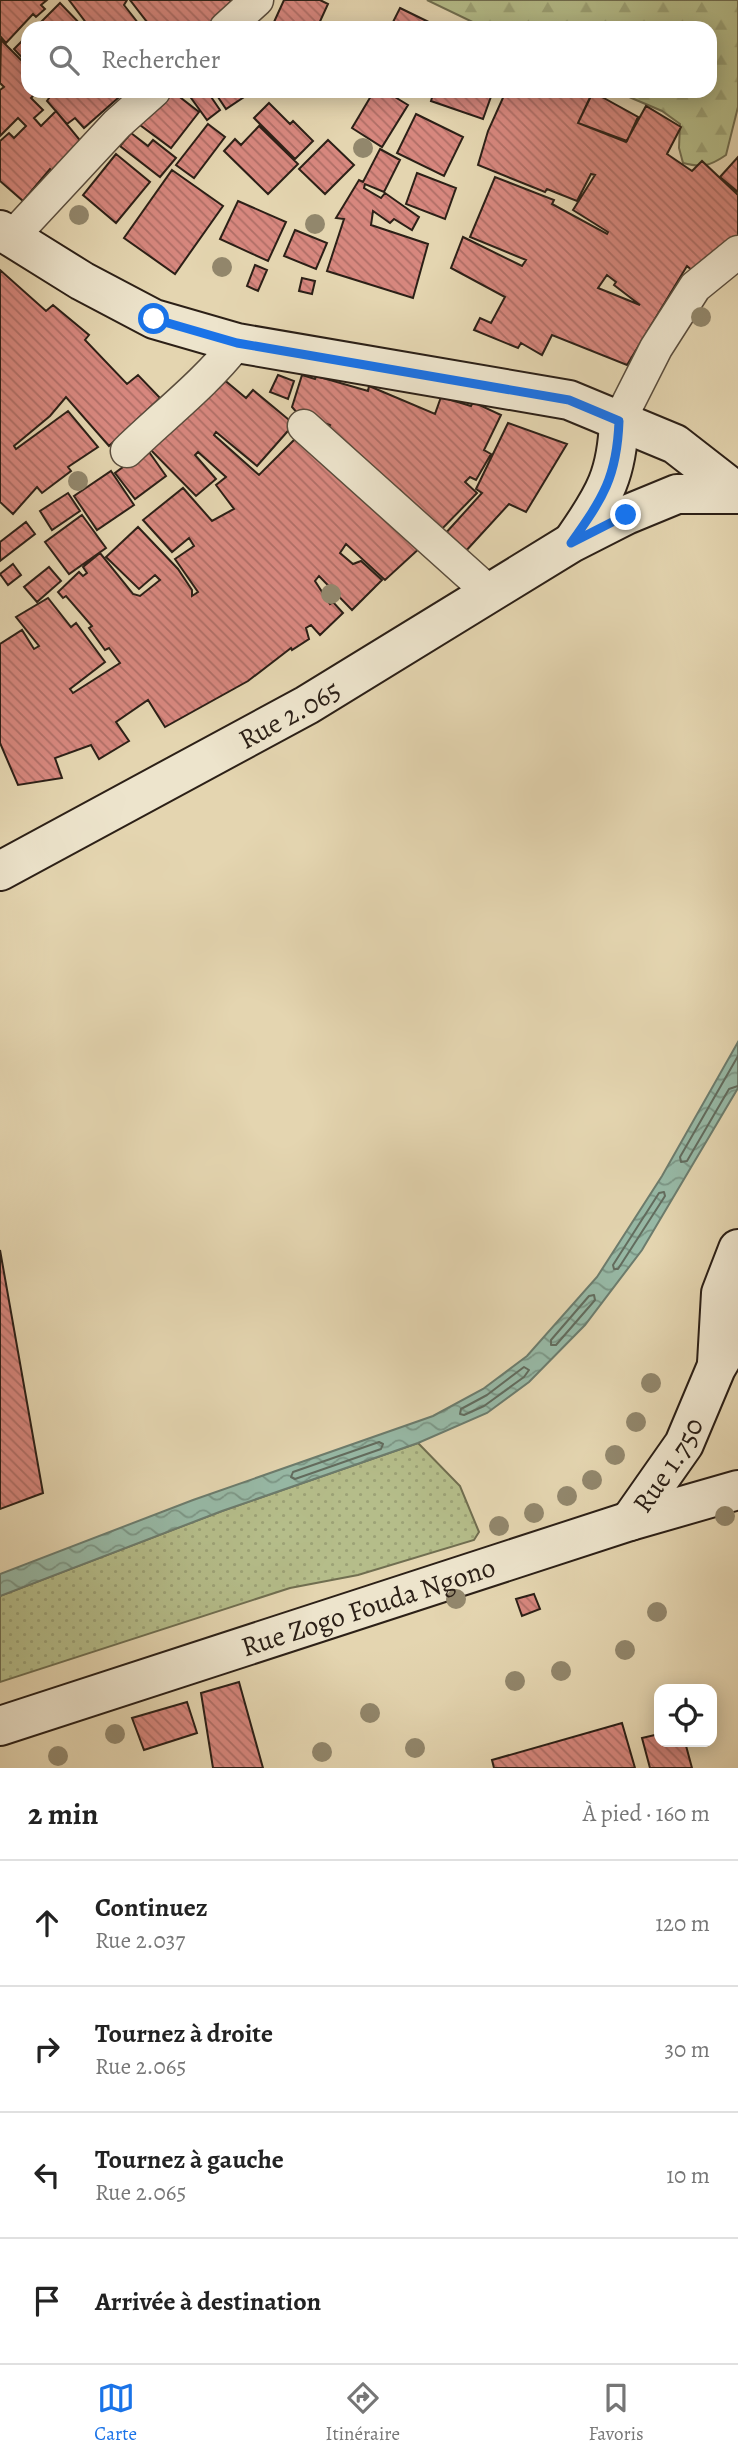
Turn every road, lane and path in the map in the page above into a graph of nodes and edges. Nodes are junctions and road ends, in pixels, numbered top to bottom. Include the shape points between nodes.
1 (257, 0) edge
2 (234, 21) edge
3 (147, 98) edge
4 (5, 234) edge
5 (738, 252) edge
6 (237, 343) junction
7 (619, 421) junction
8 (304, 426) dead end
9 (127, 451) dead end
10 (738, 493) edge
11 (571, 543) junction
12 (490, 593) junction
13 (0, 871) edge
14 (738, 1249) edge
15 (738, 1330) edge
16 (727, 1377) edge
17 (738, 1490) edge
18 (630, 1521) junction
19 (0, 1726) edge

1 - 2 street
3 - 4 street
4 - 6 main road via 154,319
5 - 7 street via 695,287 656,348
6 - 7 main road via 569,400
6 - 9 street via 207,379 177,401
7 - 10 main road via 675,444
7 - 11 main road, Rue 2.065 via 618,458 601,500
8 - 12 street
10 - 11 main road, Rue 2.065 via 677,494
11 - 12 main road, Rue 2.065
12 - 13 main road, Rue 2.065 via 307,705
14 - 16 main road via 721,1293
15 - 16 main road, Rue 1.750
16 - 18 main road, Rue 1.750
17 - 18 main road, Rue Zogo Fouda Ngono
18 - 19 main road, Rue Zogo Fouda Ngono

